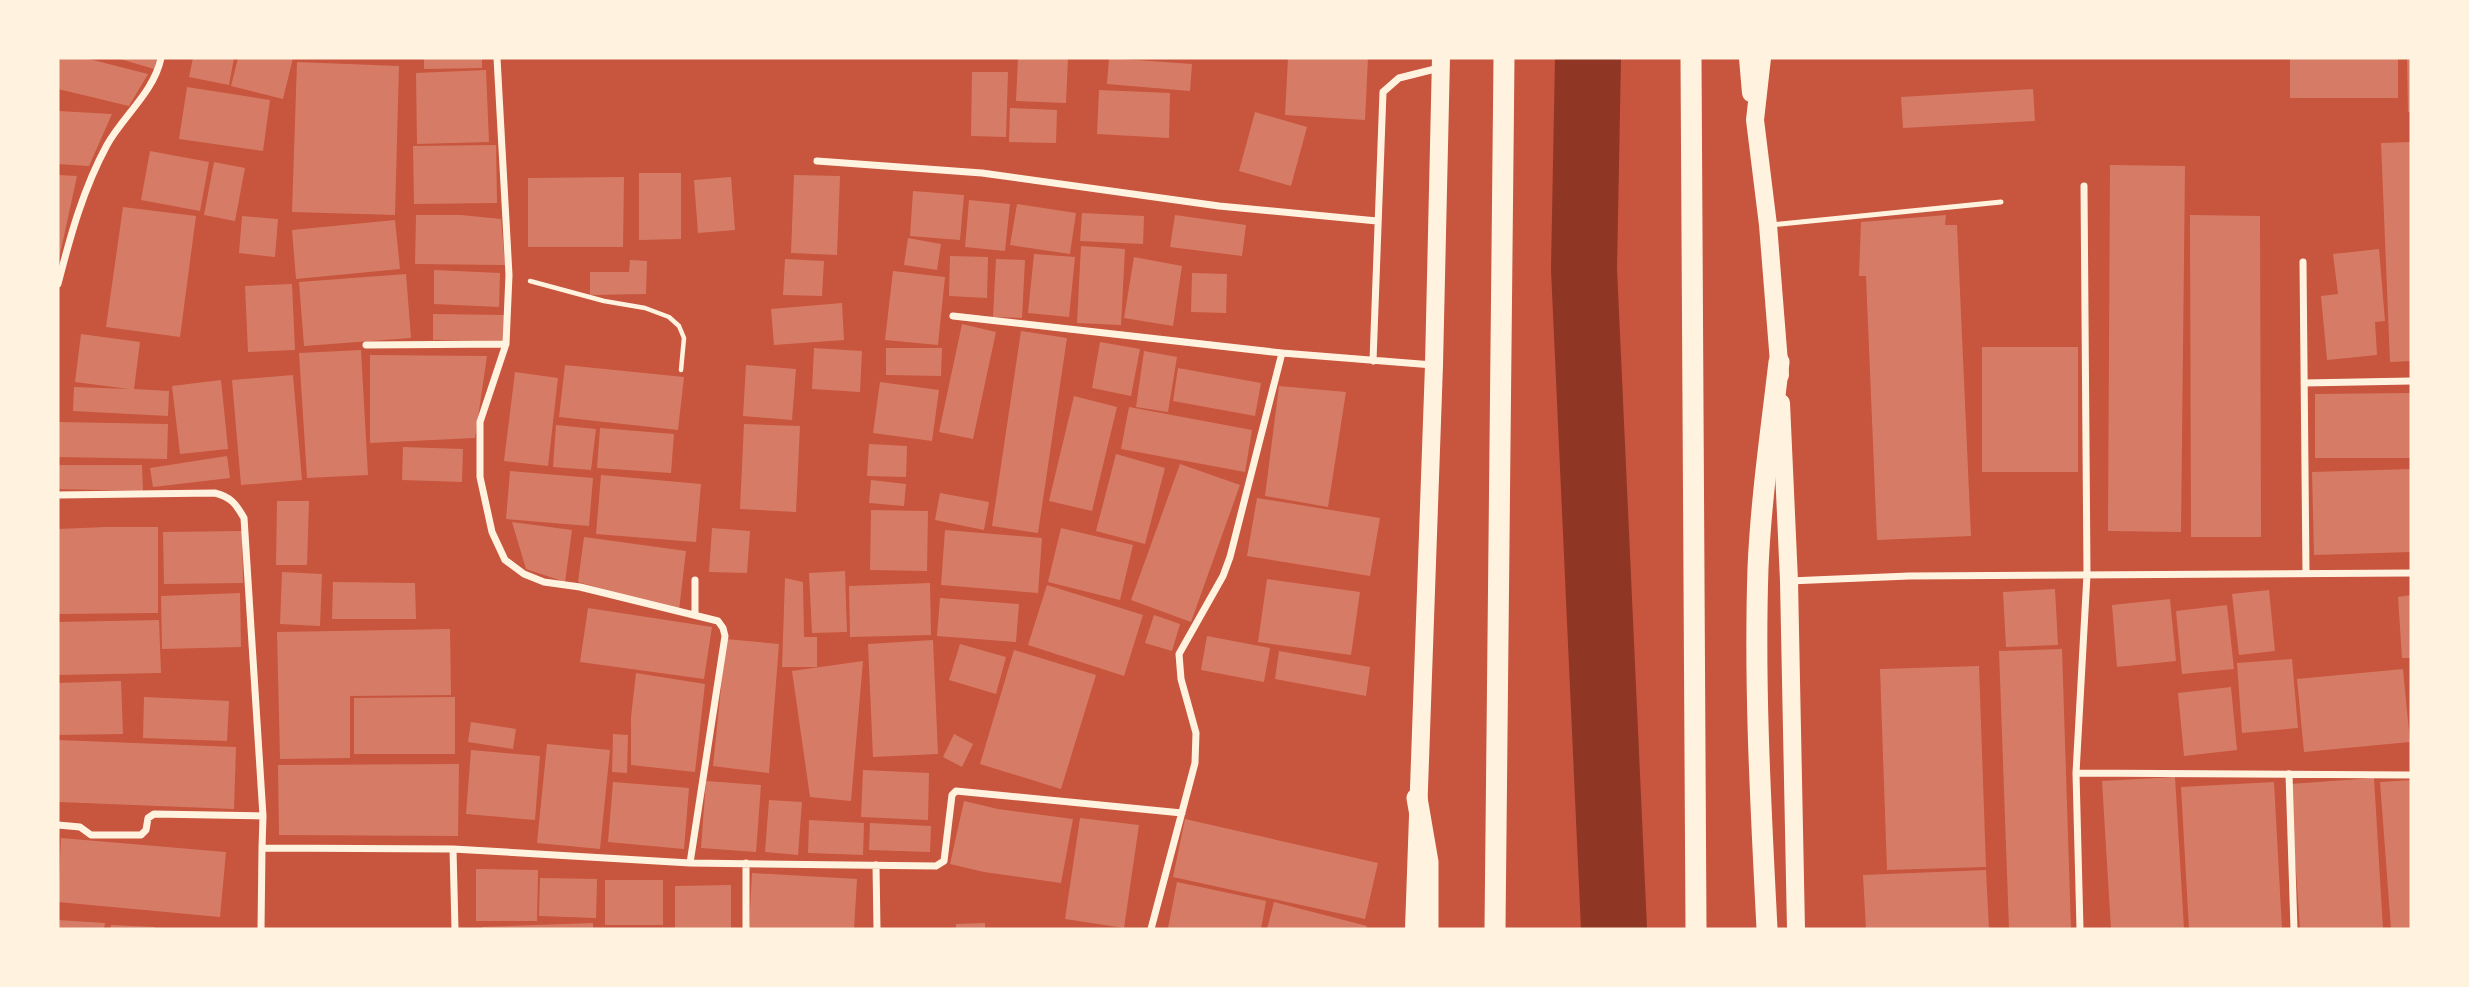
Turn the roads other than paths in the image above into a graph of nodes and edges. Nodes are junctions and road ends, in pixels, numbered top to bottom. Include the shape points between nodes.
1 (160, 58) edge
2 (497, 58) edge
3 (1504, 58) edge
4 (1691, 58) edge
5 (1748, 58) edge
6 (1762, 58) edge
7 (1441, 63) edge
8 (1755, 120) junction
9 (817, 161) dead end
10 (2084, 186) dead end
11 (2001, 202) dead end
12 (1377, 221) junction
13 (1768, 225) junction
14 (2303, 262) dead end
15 (58, 284) edge
16 (953, 316) dead end
17 (506, 344) junction
18 (366, 345) dead end
19 (1282, 354) junction
20 (1373, 361) junction
21 (1779, 362) junction
22 (1434, 365) junction
23 (2411, 381) edge
24 (2304, 383) junction
25 (58, 495) edge
26 (2306, 573) junction
27 (2411, 573) edge
28 (2087, 575) junction
29 (695, 580) dead end
30 (1788, 581) junction
31 (695, 615) junction
32 (2076, 773) junction
33 (2289, 774) junction
34 (2411, 775) edge
35 (1418, 798) junction
36 (1182, 813) junction
37 (263, 816) junction
38 (58, 825) edge
39 (262, 848) junction
40 (453, 849) junction
41 (690, 863) junction
42 (746, 863) junction
43 (876, 865) junction
44 (261, 929) edge
45 (455, 929) edge
46 (746, 929) edge
47 (877, 929) edge
48 (1151, 929) edge
49 (1414, 929) edge
50 (1428, 929) edge
51 (1495, 929) edge
52 (1696, 929) edge
53 (1767, 929) edge
54 (1796, 929) edge
55 (2080, 929) edge
56 (2294, 929) edge

1 - 15 street via 140,99 107,145 80,204
2 - 17 street via 509,275
3 - 51 highway
4 - 52 highway
5 - 8 main road
6 - 8 main road
7 - 12 street via 1399,78 1383,92
7 - 22 main road
8 - 13 main road
9 - 12 street via 982,173 1219,206
10 - 28 street
11 - 13 lane
12 - 20 street
13 - 21 main road
14 - 24 street
16 - 19 street
17 - 18 street
17 - 31 street via 480,422 480,477 492,532 505,560 544,582
19 - 20 street
19 - 36 street via 1230,557 1179,654 1196,746
20 - 22 street
21 - 30 main road
21 - 53 highway via 1759,556 1758,747
22 - 35 main road
23 - 24 street
24 - 26 street
25 - 37 street via 215,494 234,501 244,518
26 - 27 street
26 - 28 street
28 - 30 street
28 - 32 street
29 - 31 street
30 - 54 main road
31 - 41 street via 718,621 725,636
32 - 33 street
32 - 55 street
33 - 34 street
33 - 56 street
35 - 49 main road
35 - 50 highway via 1428,862
36 - 43 street via 956,791 943,864
36 - 48 street
37 - 38 street via 154,814 141,835 91,835 80,827
37 - 39 street
39 - 40 street
39 - 44 street
40 - 41 street
40 - 45 street
41 - 42 street
42 - 43 street
42 - 46 street
43 - 47 street

